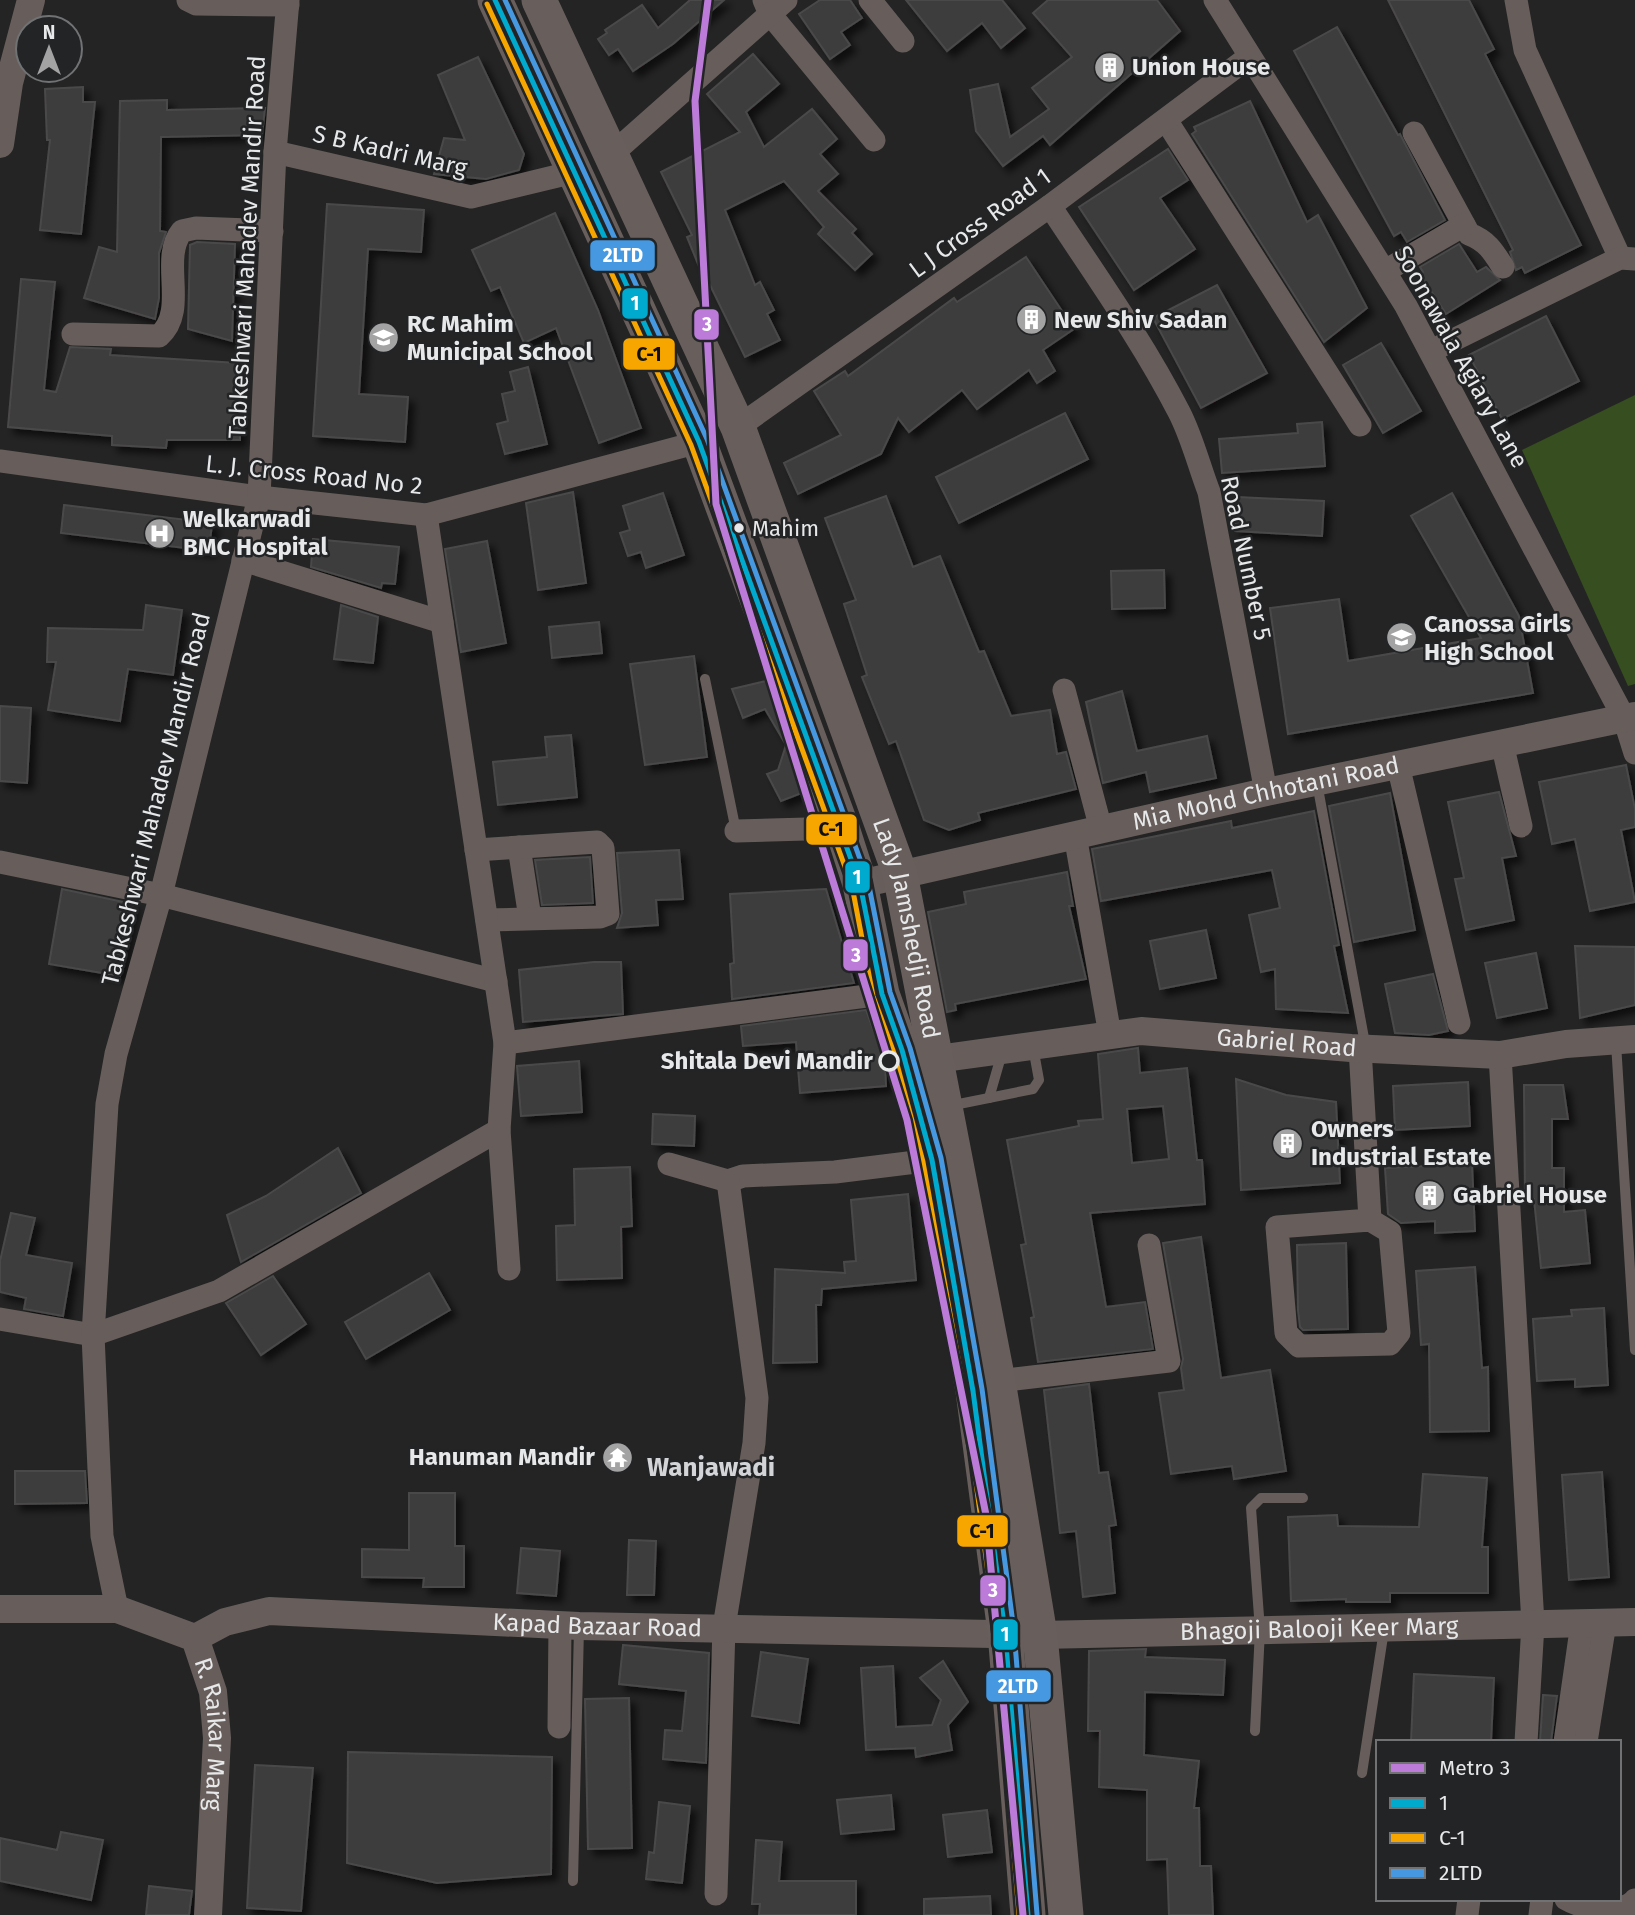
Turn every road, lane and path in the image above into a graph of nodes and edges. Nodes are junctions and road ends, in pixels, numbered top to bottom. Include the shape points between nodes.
1 (31, 0) edge
2 (188, 0) edge
3 (495, 0) edge
4 (539, 0) edge
5 (870, 0) edge
6 (1215, 0) edge
7 (1516, 0) edge
8 (288, 2) edge
9 (773, 4) edge
10 (903, 41) dead end
11 (1249, 57) junction
12 (1166, 120) junction
13 (1414, 133) dead end
14 (874, 140) dead end
15 (0, 144) edge
16 (275, 152) junction
17 (612, 154) junction
18 (574, 172) junction
19 (1050, 206) junction
20 (1464, 225) junction
21 (272, 231) junction
22 (1628, 258) edge
23 (1503, 267) dead end
24 (1385, 271) junction
25 (73, 334) dead end
26 (1431, 351) junction
27 (1360, 425) dead end
28 (738, 427) junction
29 (699, 442) junction
30 (0, 461) edge
31 (259, 497) junction
32 (426, 515) junction
33 (243, 560) junction
34 (442, 622) junction
35 (705, 679) dead end
36 (1064, 690) dead end
37 (1630, 717) edge
38 (1502, 743) junction
39 (1635, 753) edge
40 (1398, 765) junction
41 (1317, 783) junction
42 (1266, 792) junction
43 (1521, 826) dead end
44 (842, 828) junction
45 (736, 831) joint
46 (1088, 832) junction
47 (519, 847) junction
48 (476, 850) junction
49 (0, 862) edge
50 (900, 874) junction
51 (860, 884) junction
52 (161, 895) junction
53 (530, 918) junction
54 (487, 920) junction
55 (496, 981) junction
56 (882, 994) junction
57 (1459, 1023) dead end
58 (1110, 1035) junction
59 (1626, 1039) edge
60 (505, 1043) junction
61 (1033, 1046) junction
62 (1363, 1048) junction
63 (1003, 1050) junction
64 (1500, 1055) junction
65 (937, 1059) junction
66 (989, 1098) junction
67 (946, 1106) junction
68 (499, 1130) junction
69 (932, 1160) junction
70 (669, 1164) dead end
71 (728, 1181) junction
72 (1370, 1220) junction
73 (1149, 1245) dead end
74 (509, 1269) dead end
75 (0, 1319) edge
76 (93, 1335) junction
77 (1635, 1350) edge
78 (998, 1381) junction
79 (1304, 1498) dead end
80 (0, 1609) edge
81 (117, 1609) junction
82 (1635, 1622) edge
83 (1594, 1623) junction
84 (1533, 1624) junction
85 (570, 1625) junction
86 (724, 1627) junction
87 (1384, 1628) junction
88 (1260, 1630) junction
89 (1005, 1632) junction
90 (1040, 1635) junction
91 (195, 1638) junction
92 (559, 1727) dead end
93 (1255, 1731) dead end
94 (1526, 1740) edge
95 (1565, 1740) edge
96 (1586, 1740) edge
97 (1362, 1773) dead end
98 (573, 1881) dead end
99 (716, 1894) dead end
100 (1635, 1900) edge
101 (1576, 1901) edge
102 (208, 1915) edge
103 (1028, 1915) edge
104 (1066, 1915) edge

1 - 15 street via 9,83
2 - 8 street via 196,4
3 - 18 main road, Lady Jamshedji Road
4 - 17 main road, Lady Jamshedji Road
5 - 10 street
6 - 11 street, Soonawala Agiary Lane
7 - 22 street via 1525,50
8 - 16 street, Tabkeshwari Mahadev Mandir Road
9 - 14 street
9 - 17 street
11 - 12 street, L J Cross Road 1
11 - 24 street, Soonawala Agiary Lane
12 - 19 street, L J Cross Road 1
12 - 27 street
13 - 20 street
16 - 18 street, S B Kadri Marg via 471,197
16 - 21 street, Tabkeshwari Mahadev Mandir Road
17 - 28 main road, Lady Jamshedji Road
18 - 29 main road, Lady Jamshedji Road
19 - 28 street, L J Cross Road 1
19 - 42 street, Road Number 5 via 1179,412 1194,451 1209,492
20 - 23 street via 1469,234 1491,247
20 - 24 street
21 - 25 street via 183,231 175,245 172,316 159,336
21 - 31 street, Tabkeshwari Mahadev Mandir Road
22 - 26 street
24 - 26 street, Soonawala Agiary Lane
26 - 37 street, Soonawala Agiary Lane
28 - 50 main road, Lady Jamshedji Road
29 - 32 street, L. J. Cross Road No 2
29 - 44 main road, Lady Jamshedji Road
30 - 31 street, L. J. Cross Road No 2
31 - 32 street, L. J. Cross Road No 2
31 - 33 street, Tabkeshwari Mahadev Mandir Road
32 - 34 street
33 - 34 street
33 - 52 street, Tabkeshwari Mahadev Mandir Road
34 - 48 street
35 - 45 lane
36 - 46 street
37 - 38 street, Mia Mohd Chhotani Road
37 - 39 street, Soonawala Agiary Lane
38 - 40 street, Mia Mohd Chhotani Road
38 - 43 street
40 - 41 street, Mia Mohd Chhotani Road
40 - 57 street
41 - 42 street, Mia Mohd Chhotani Road
41 - 62 lane
42 - 46 street, Mia Mohd Chhotani Road
44 - 45 street
44 - 51 main road, Lady Jamshedji Road
46 - 50 street, Mia Mohd Chhotani Road
46 - 58 street
47 - 48 street
47 - 53 street
47 - 53 street via 597,842 603,848 607,914
48 - 54 street
49 - 52 street
50 - 51 street, Mia Mohd Chhotani Road
50 - 65 main road, Lady Jamshedji Road
51 - 56 main road, Lady Jamshedji Road
52 - 55 street
52 - 76 street, Tabkeshwari Mahadev Mandir Road via 116,1054 107,1104
53 - 54 street
54 - 55 street
55 - 60 street
56 - 60 street
56 - 69 main road, Lady Jamshedji Road
58 - 61 street, Gabriel Road
58 - 62 street, Gabriel Road via 1142,1031
59 - 64 street, Gabriel Road
59 - 77 lane
60 - 68 street
61 - 63 street, Gabriel Road
61 - 66 lane via 1038,1085
62 - 64 street, Gabriel Road
62 - 72 street
63 - 65 street, Gabriel Road
63 - 66 lane
64 - 84 street
65 - 67 main road, Lady Jamshedji Road
66 - 67 lane
67 - 78 main road, Lady Jamshedji Road
68 - 74 street
68 - 76 street via 219,1291
69 - 71 street
69 - 89 main road, Lady Jamshedji Road via 973,1391
70 - 71 street
71 - 86 street via 757,1398
72 - 72 street via 1390,1232 1399,1333 1390,1343 1298,1346 1286,1333 1277,1227
73 - 78 street via 1169,1361
75 - 76 street
76 - 81 street, Tabkeshwari Mahadev Mandir Road via 102,1536
78 - 90 main road, Lady Jamshedji Road
79 - 88 lane via 1261,1498 1251,1508
80 - 81 street
81 - 91 street, R. Raikar Marg
82 - 83 street, Bhagoji Balooji Keer Marg
83 - 84 street, Bhagoji Balooji Keer Marg
83 - 95 street
83 - 96 street
84 - 87 street, Bhagoji Balooji Keer Marg
84 - 94 street
85 - 86 street, Kapad Bazaar Road
85 - 91 street, Kapad Bazaar Road via 269,1611 225,1622
85 - 92 street
85 - 98 lane
86 - 89 street, Kapad Bazaar Road
86 - 99 street
87 - 88 street, Bhagoji Balooji Keer Marg
87 - 97 lane
88 - 90 street, Bhagoji Balooji Keer Marg
88 - 93 lane
89 - 90 street, Bhagoji Balooji Keer Marg
89 - 103 main road, Lady Jamshedji Road
90 - 104 main road, Lady Jamshedji Road
91 - 102 street, R. Raikar Marg via 213,1692 217,1738
100 - 101 street via 1617,1909

